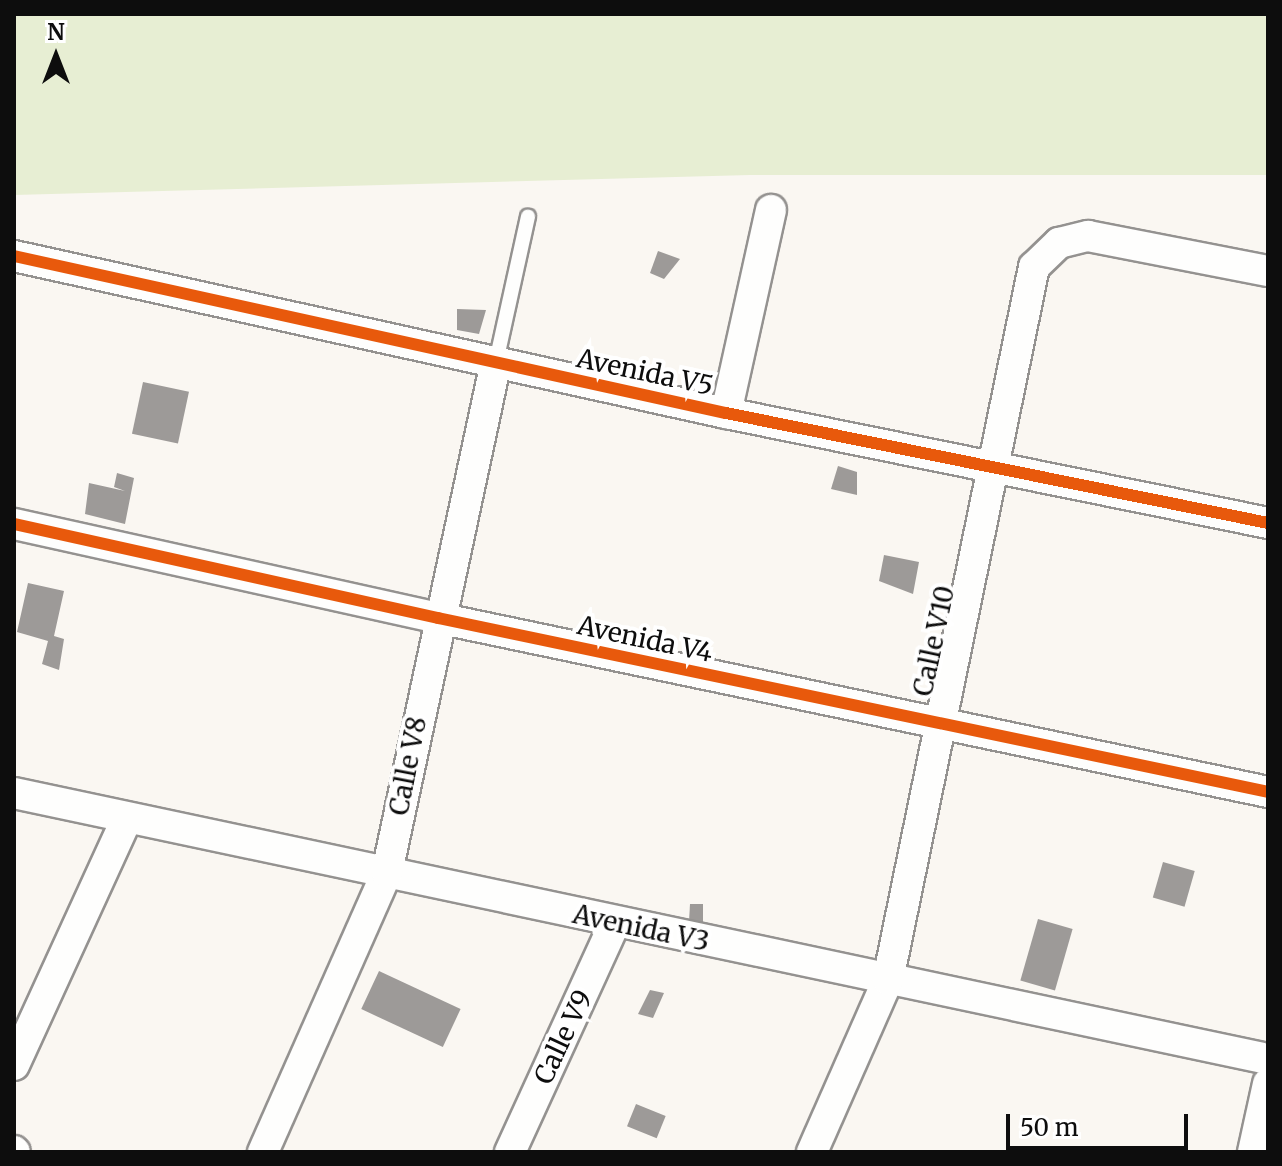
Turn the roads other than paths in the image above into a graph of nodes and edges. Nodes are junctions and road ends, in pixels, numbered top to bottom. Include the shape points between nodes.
1 (771, 210) dead end
2 (528, 216) dead end
3 (14, 256) edge
4 (1268, 271) edge
5 (496, 362) junction
6 (726, 413) junction
7 (993, 466) junction
8 (1268, 523) edge
9 (14, 524) edge
10 (438, 618) junction
11 (940, 723) junction
12 (1268, 792) edge
13 (14, 793) edge
14 (127, 818) junction
15 (387, 872) junction
16 (615, 923) junction
17 (888, 980) junction
18 (1268, 1059) edge
19 (14, 1065) edge
20 (1268, 1084) edge
21 (263, 1152) edge
22 (510, 1152) edge
23 (812, 1152) edge
24 (1253, 1152) edge

1 - 6 street
2 - 5 lane
3 - 5 street, Avenida V5
4 - 7 street, Calle V10 via 1088,236 1059,243 1034,267
5 - 6 street, Avenida V5
5 - 10 street, Calle V8
6 - 7 street, Avenida V5
7 - 8 street, Avenida V5
7 - 11 street, Calle V10
9 - 10 street, Avenida V4
10 - 11 street, Avenida V4
10 - 15 street, Calle V8
11 - 12 street, Avenida V4
11 - 17 street, Calle V10
13 - 14 street, Avenida V3
14 - 15 street, Avenida V3
14 - 19 street
15 - 16 street, Avenida V3
15 - 21 street, Calle V8
16 - 17 street, Avenida V3
16 - 22 street, Calle V9
17 - 18 street, Avenida V3
17 - 23 street, Calle V10
20 - 24 street

